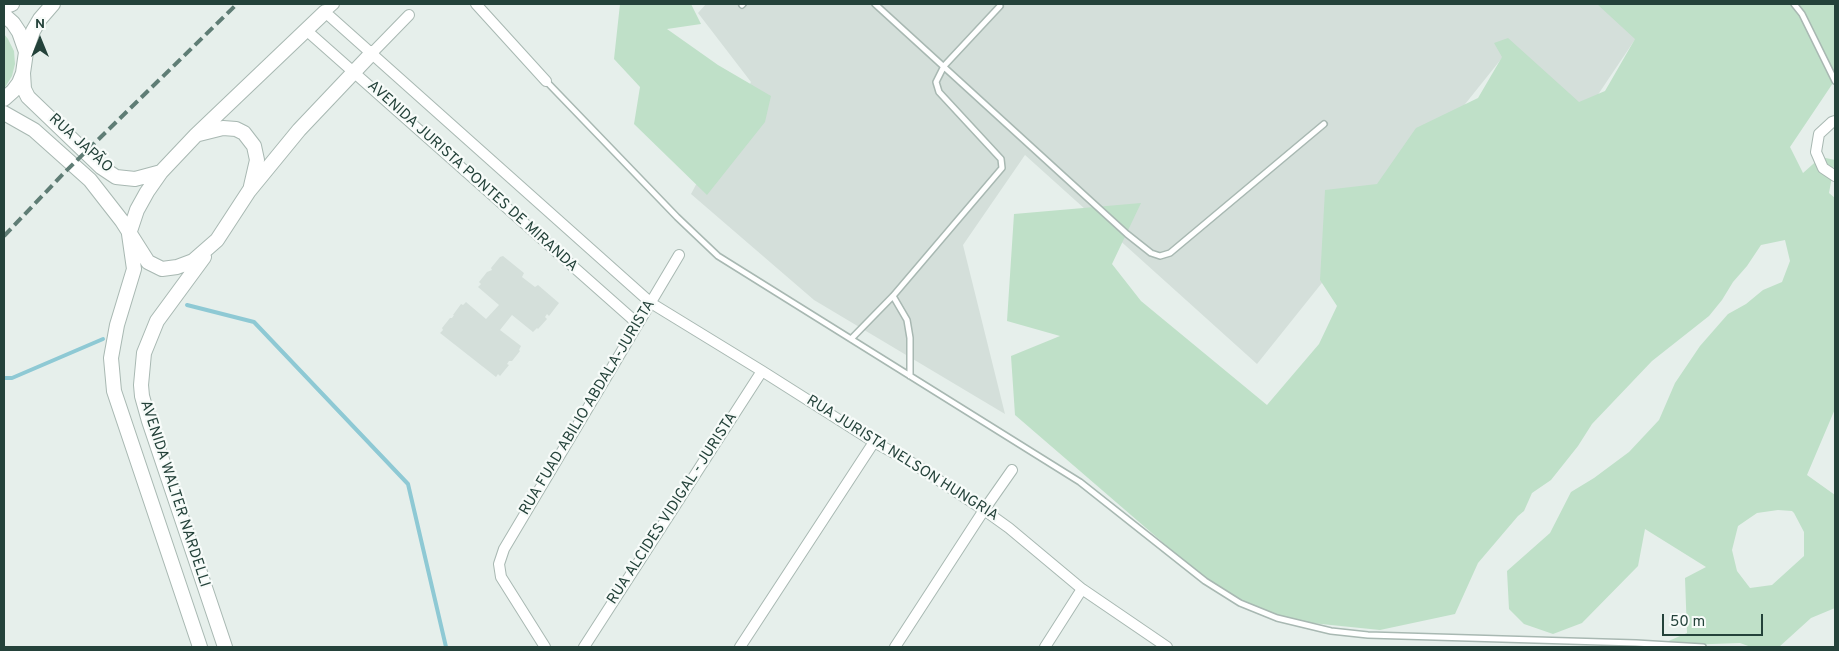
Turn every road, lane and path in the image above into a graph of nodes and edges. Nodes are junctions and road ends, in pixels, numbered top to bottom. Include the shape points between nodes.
1 (12, 4) edge
2 (53, 4) edge
3 (476, 4) edge
4 (874, 4) edge
5 (1794, 4) edge
6 (1000, 6) dead end
7 (4, 7) edge
8 (329, 8) edge
9 (4, 15) edge
10 (409, 15) dead end
11 (306, 30) junction
12 (26, 52) junction
13 (372, 53) junction
14 (944, 66) junction
15 (354, 72) junction
16 (23, 73) junction
17 (546, 81) joint
18 (1835, 82) edge
19 (4, 99) edge
20 (4, 113) edge
21 (1835, 121) edge
22 (1324, 124) dead end
23 (196, 135) junction
24 (161, 172) junction
25 (1835, 176) edge
26 (249, 191) junction
27 (129, 234) junction
28 (217, 240) junction
29 (679, 255) dead end
30 (893, 296) junction
31 (650, 303) junction
32 (638, 324) junction
33 (851, 339) junction
34 (762, 371) junction
35 (910, 376) junction
36 (874, 442) junction
37 (1012, 470) dead end
38 (984, 510) junction
39 (1082, 589) junction
40 (200, 647) edge
41 (225, 647) edge
42 (545, 647) edge
43 (584, 647) edge
44 (740, 647) edge
45 (896, 647) edge
46 (1045, 647) edge
47 (1167, 647) edge
48 (1703, 647) edge

1 - 7 street
2 - 12 street via 33,31
3 - 17 street
4 - 14 lane
5 - 18 lane
6 - 14 lane
8 - 11 street
8 - 13 street, AVENIDA JURISTA PONTES DE MIRANDA
9 - 12 street via 19,32
10 - 13 street
11 - 15 street, AVENIDA JURISTA PONTES DE MIRANDA
11 - 23 street
12 - 16 street
13 - 15 street
13 - 31 street, AVENIDA JURISTA PONTES DE MIRANDA
14 - 22 lane via 1127,234 1160,256 1170,253
14 - 30 lane via 936,82 938,92 1001,159 1002,168
15 - 26 street via 299,130
15 - 32 street, AVENIDA JURISTA PONTES DE MIRANDA
16 - 19 street via 13,91
16 - 24 street, RUA JAPÃO via 28,97 101,167 116,177 135,179
17 - 33 lane via 718,256
20 - 27 street, RUA JAPÃO via 34,130 90,180
21 - 25 street via 1819,134 1816,152 1823,168
23 - 24 street
23 - 26 street via 224,128 244,132 254,146 257,160
24 - 27 street via 136,210
26 - 28 street
27 - 28 street, RUA JAPÃO via 148,262 162,269 193,261
27 - 40 street, AVENIDA WALTER NARDELLI via 134,268 111,358 114,391
28 - 41 street, AVENIDA WALTER NARDELLI via 157,321 144,353 141,385 147,414
29 - 31 street, RUA FUAD ABILIO ABDALA-JURISTA
30 - 33 lane
30 - 35 lane via 907,320
31 - 32 street, RUA FUAD ABILIO ABDALA-JURISTA
31 - 34 street, RUA JURISTA NELSON HUNGRIA
32 - 42 street, RUA FUAD ABILIO ABDALA-JURISTA via 504,549 501,576
33 - 35 lane
34 - 36 street, RUA JURISTA NELSON HUNGRIA
34 - 43 street, RUA ALCIDES VIDIGAL - JURISTA
35 - 48 lane via 1080,482 1205,582 1240,603 1277,618 1330,631 1368,635
36 - 38 street, RUA JURISTA NELSON HUNGRIA
36 - 44 street
37 - 38 street
38 - 39 street, RUA JURISTA NELSON HUNGRIA
38 - 45 street
39 - 46 street
39 - 47 street, RUA JURISTA NELSON HUNGRIA

